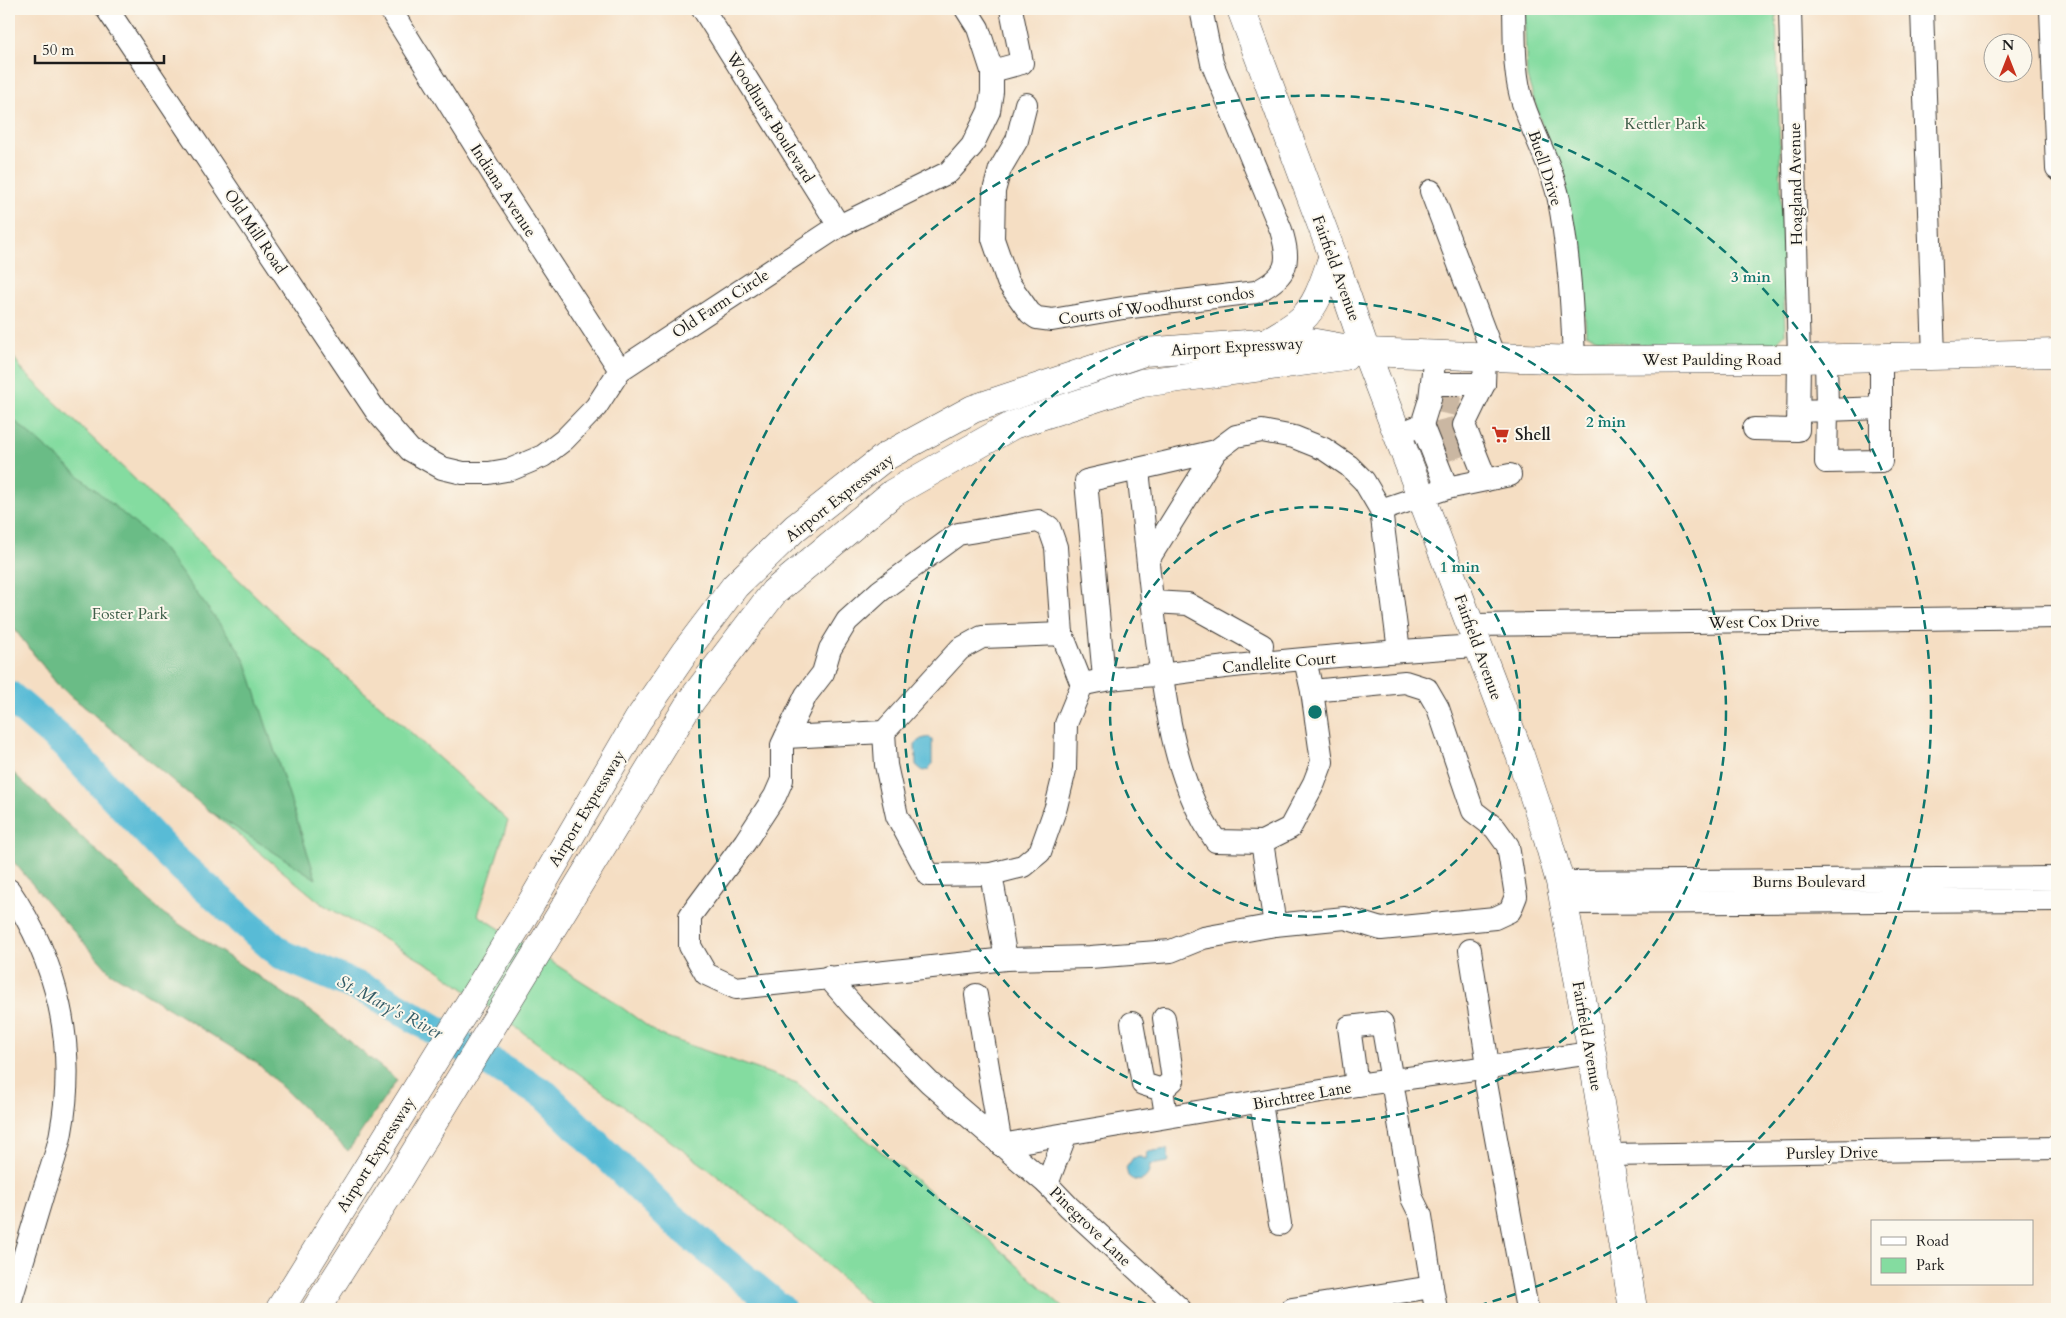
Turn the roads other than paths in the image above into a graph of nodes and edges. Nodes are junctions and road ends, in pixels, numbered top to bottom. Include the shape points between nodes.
1 (106, 9) edge
2 (390, 9) edge
3 (703, 9) edge
4 (966, 9) edge
5 (1011, 9) edge
6 (1200, 9) edge
7 (1241, 9) edge
8 (1514, 9) edge
9 (1790, 9) edge
10 (1922, 9) edge
11 (2051, 9) edge
12 (992, 70) junction
13 (1026, 104) dead end
14 (972, 146) junction
15 (1000, 169) junction
16 (2057, 170) edge
17 (1431, 190) dead end
18 (839, 226) junction
19 (1333, 256) junction
20 (1267, 342) junction
21 (1366, 352) junction
22 (1435, 354) junction
23 (2057, 354) edge
24 (1490, 356) junction
25 (1934, 356) junction
26 (1881, 357) junction
27 (1826, 358) junction
28 (1799, 359) junction
29 (1574, 360) junction
30 (620, 370) junction
31 (1484, 384) junction
32 (1434, 395) junction
33 (1882, 408) junction
34 (1827, 410) junction
35 (1800, 411) junction
36 (1754, 429) dead end
37 (1426, 439) junction
38 (410, 450) joint
39 (1216, 451) junction
40 (1138, 470) junction
41 (1510, 475) dead end
42 (1486, 480) junction
43 (1434, 492) junction
44 (1381, 510) junction
45 (1148, 560) junction
46 (1153, 602) junction
47 (2057, 617) edge
48 (1062, 634) junction
49 (1474, 636) junction
50 (1399, 651) junction
51 (1304, 660) junction
52 (1260, 662) junction
53 (1162, 674) junction
54 (1104, 678) junction
55 (1082, 684) junction
56 (1312, 691) junction
57 (884, 732) junction
58 (786, 737) junction
59 (1262, 842) junction
60 (991, 874) junction
61 (2057, 878) edge
62 (9, 890) edge
63 (1562, 892) junction
64 (2057, 900) edge
65 (1274, 925) junction
66 (1470, 950) dead end
67 (1006, 959) junction
68 (828, 977) junction
69 (976, 995) dead end
70 (1164, 1018) dead end
71 (1132, 1023) dead end
72 (1592, 1053) junction
73 (1488, 1065) junction
74 (1392, 1080) junction
75 (1357, 1085) junction
76 (1162, 1090) junction
77 (1260, 1103) junction
78 (1166, 1116) junction
79 (1066, 1134) junction
80 (1001, 1145) junction
81 (2057, 1148) edge
82 (1608, 1155) junction
83 (1047, 1184) junction
84 (1280, 1224) dead end
85 (1432, 1287) junction
86 (1346, 1305) edge
87 (9, 1306) edge
88 (280, 1309) edge
89 (316, 1309) edge
90 (1180, 1309) edge
91 (1292, 1309) edge
92 (1436, 1309) edge
93 (1527, 1309) edge
94 (1633, 1309) edge

1 - 38 street, Old Mill Road via 376,411
2 - 30 street, Indiana Avenue
3 - 18 street, Woodhurst Boulevard
4 - 12 street, Old Farm Circle via 978,28
5 - 12 street via 1022,63
6 - 15 street, Courts of Woodhurst condos via 1212,63 1287,250 1285,269 1276,280 1256,292 1052,320 1037,318 1018,299 1008,282 993,239 994,191
7 - 19 main road, Fairfield Avenue
8 - 29 street, Buell Drive via 1517,80 1558,198 1570,273
9 - 28 street, Hoagland Avenue
10 - 25 street
11 - 16 street
12 - 14 street, Old Farm Circle via 988,111
13 - 15 street, Courts of Woodhurst condos via 1017,140
14 - 15 street
14 - 18 street, Old Farm Circle via 949,172
17 - 24 street
18 - 30 street, Old Farm Circle
19 - 20 main road via 1309,311 1301,321
19 - 21 main road, Fairfield Avenue
20 - 21 main road, Airport Expressway via 1299,340
20 - 88 main road, Airport Expressway via 1144,352 973,409 885,457 795,528 735,586 638,720 522,917
21 - 22 main road, West Paulding Road
21 - 37 main road, Fairfield Avenue
21 - 89 main road, Airport Expressway via 1298,364 1142,383 1013,425 893,493 774,592 691,701
22 - 24 main road, West Paulding Road
22 - 32 street
23 - 25 main road, West Paulding Road
24 - 29 main road, West Paulding Road
24 - 31 street
25 - 26 main road, West Paulding Road
26 - 27 main road, West Paulding Road
26 - 33 street
27 - 28 main road, West Paulding Road
27 - 34 street
28 - 29 main road, West Paulding Road
28 - 35 street, Hoagland Avenue
30 - 38 street, Old Farm Circle via 596,408 564,440 543,456 512,469 463,473 442,468
31 - 32 street
31 - 42 street via 1465,425
32 - 37 street
33 - 34 street
33 - 34 street via 1881,461 1826,462
34 - 35 street
35 - 36 street via 1798,430
37 - 43 main road, Fairfield Avenue
37 - 43 street
39 - 40 street
39 - 44 street via 1236,436 1262,431 1294,437 1324,449 1349,466 1364,481
39 - 45 street
40 - 45 street
40 - 54 street via 1086,481
41 - 42 street
42 - 43 street
43 - 44 street
43 - 49 main road, Fairfield Avenue
44 - 50 street
45 - 46 street
46 - 52 street via 1188,604 1262,645
46 - 53 street
47 - 49 street, West Cox Drive
48 - 55 street
48 - 57 street via 982,638 960,649
48 - 58 street via 1056,547 1049,527 1038,521 958,534 880,591 847,621
49 - 50 street, Candlelite Court
49 - 63 main road, Fairfield Avenue via 1520,755
50 - 51 street, Candlelite Court
51 - 52 street, Candlelite Court
51 - 56 street
52 - 53 street, Candlelite Court
53 - 54 street, Candlelite Court
53 - 59 street via 1178,760 1200,819 1216,841
54 - 55 street, Candlelite Court
55 - 60 street via 1066,724 1065,770 1040,852 1023,866
56 - 59 street via 1322,755 1320,770 1290,828
56 - 65 street via 1405,682 1427,689 1438,708 1473,811 1495,828 1508,846 1516,896 1510,911 1495,918 1380,929 1345,918
57 - 58 street
57 - 60 street via 886,765 897,816 928,876
58 - 68 street via 782,745 782,780 775,796 690,916 690,946 706,974 736,988
59 - 65 street
60 - 67 street
61 - 63 street, Burns Boulevard
62 - 87 street via 48,962 62,1015 68,1076 61,1133
63 - 64 street, Burns Boulevard
63 - 72 main road, Fairfield Avenue
65 - 67 street via 1203,938 1171,951
66 - 73 street
67 - 68 street
68 - 80 street, Pinegrove Lane via 854,1008 930,1083
69 - 80 street
70 - 76 street via 1173,1080
71 - 76 street via 1143,1084
72 - 73 street, Birchtree Lane
72 - 82 main road, Fairfield Avenue
73 - 74 street, Birchtree Lane
73 - 93 street via 1486,1083
74 - 75 street, Birchtree Lane
74 - 75 street via 1382,1023 1349,1027
74 - 85 street via 1412,1198 1421,1216
75 - 77 street, Birchtree Lane
76 - 78 street
77 - 78 street, Birchtree Lane
77 - 84 street
78 - 79 street, Birchtree Lane
79 - 80 street, Birchtree Lane
79 - 83 street
80 - 83 street, Pinegrove Lane
81 - 82 street, Pursley Drive
82 - 94 main road, Fairfield Avenue
83 - 90 street, Pinegrove Lane
85 - 86 street
85 - 92 street
86 - 91 street

